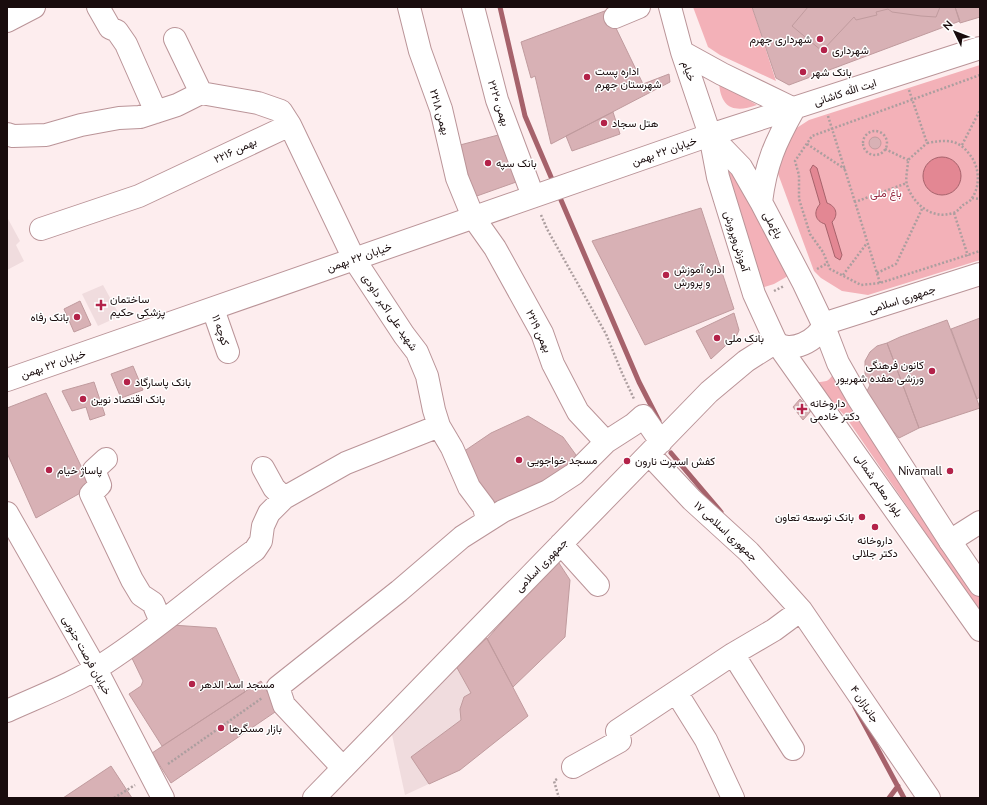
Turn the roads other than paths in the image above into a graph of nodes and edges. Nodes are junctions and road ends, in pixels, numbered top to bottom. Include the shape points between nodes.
1 (34, 7) edge
2 (98, 7) edge
3 (409, 7) edge
4 (473, 7) edge
5 (640, 7) edge
6 (670, 7) edge
7 (615, 17) dead end
8 (7, 22) edge
9 (175, 39) dead end
10 (980, 48) edge
11 (682, 52) junction
12 (201, 93) junction
13 (794, 109) junction
14 (156, 112) junction
15 (290, 125) junction
16 (7, 134) edge
17 (710, 135) junction
18 (740, 167) junction
19 (718, 177) junction
20 (533, 196) junction
21 (761, 202) junction
22 (473, 217) junction
23 (42, 229) dead end
24 (354, 259) junction
25 (977, 275) edge
26 (213, 309) junction
27 (823, 324) junction
28 (776, 342) junction
29 (228, 352) dead end
30 (7, 380) edge
31 (439, 426) junction
32 (606, 442) junction
33 (655, 448) junction
34 (106, 459) dead end
35 (263, 468) dead end
36 (284, 498) junction
37 (7, 514) edge
38 (487, 520) junction
39 (980, 522) edge
40 (950, 541) junction
41 (561, 544) junction
42 (598, 585) dead end
43 (980, 585) edge
44 (801, 610) junction
45 (161, 622) junction
46 (980, 630) edge
47 (733, 654) junction
48 (96, 669) junction
49 (676, 692) junction
50 (7, 711) edge
51 (793, 749) dead end
52 (573, 767) dead end
53 (344, 768) junction
54 (923, 796) edge
55 (163, 798) edge
56 (314, 798) edge
57 (733, 798) edge

1 - 8 street
2 - 14 street via 110,28 117,31 126,44
3 - 22 street, ۲۲بهمن ۱۸ via 420,51 441,109 457,178
4 - 20 street, ۲۲بهمن ۲۰ via 496,100
5 - 7 street
6 - 11 street, خیام
9 - 12 street
10 - 13 street, ایت الله کاشانی
11 - 13 street
11 - 17 street, خیام
12 - 14 street
12 - 15 street via 258,103 282,111
13 - 17 street, ایت الله کاشانی
13 - 21 street via 771,154
14 - 16 street via 140,117 81,125 46,135
15 - 23 street, ۲۲بهمن ۱۶ via 139,196
15 - 24 street
17 - 18 street, باغ‌ملی
17 - 19 street, آموزش‌و‌پرورش
17 - 20 street, خیابان ۲۲ بهمن
18 - 19 street via 732,163 726,165
18 - 21 street, باغ‌ملی
19 - 28 street, آموزش‌و‌پرورش via 754,294
20 - 22 street, خیابان ۲۲ بهمن
21 - 27 street, باغ‌ملی
22 - 24 street, خیابان ۲۲ بهمن
22 - 32 street, ۲۲بهمن ۱۹ via 495,248 542,333 553,364 578,412
24 - 26 street, خیابان ۲۲ بهمن
24 - 31 street, شهید علی اکبر داودی via 417,352 427,376
25 - 27 street, جمهوری اسلامی
26 - 29 street, کوچه ۱۱
26 - 30 street, خیابان ۲۲ بهمن
27 - 28 street via 818,335 804,343 787,346
27 - 40 street via 838,362 858,398
28 - 33 street, جمهوری اسلامی via 746,361 709,392
28 - 46 street, بلوار معلم شمالی
31 - 36 street via 346,463
31 - 38 street, شهید علی اکبر داودی via 469,487 484,507
32 - 33 street, جمهوری اسلامی ۱۷ via 643,416
32 - 38 street via 574,474 548,491
33 - 41 street, جمهوری اسلامی
33 - 44 street, جمهوری اسلامی ۱۷ via 692,500 749,552
34 - 45 street via 94,470 100,485 91,494 132,580 141,595 153,603
35 - 36 street via 274,488
36 - 45 street via 269,512 263,526 261,541 255,550
37 - 48 street, خیابان فرصت جنوبی
38 - 53 street via 462,537 278,687 284,705
39 - 40 street
40 - 43 street
41 - 42 street
41 - 53 street, جمهوری اسلامی
44 - 47 street via 774,630
44 - 54 street, جانبازان ۴
45 - 48 street
47 - 49 street
47 - 51 street
48 - 50 street
48 - 55 street, خیابان فرصت جنوبی
49 - 52 street via 616,731 620,741
49 - 57 street via 706,740
53 - 56 street, جمهوری اسلامی

